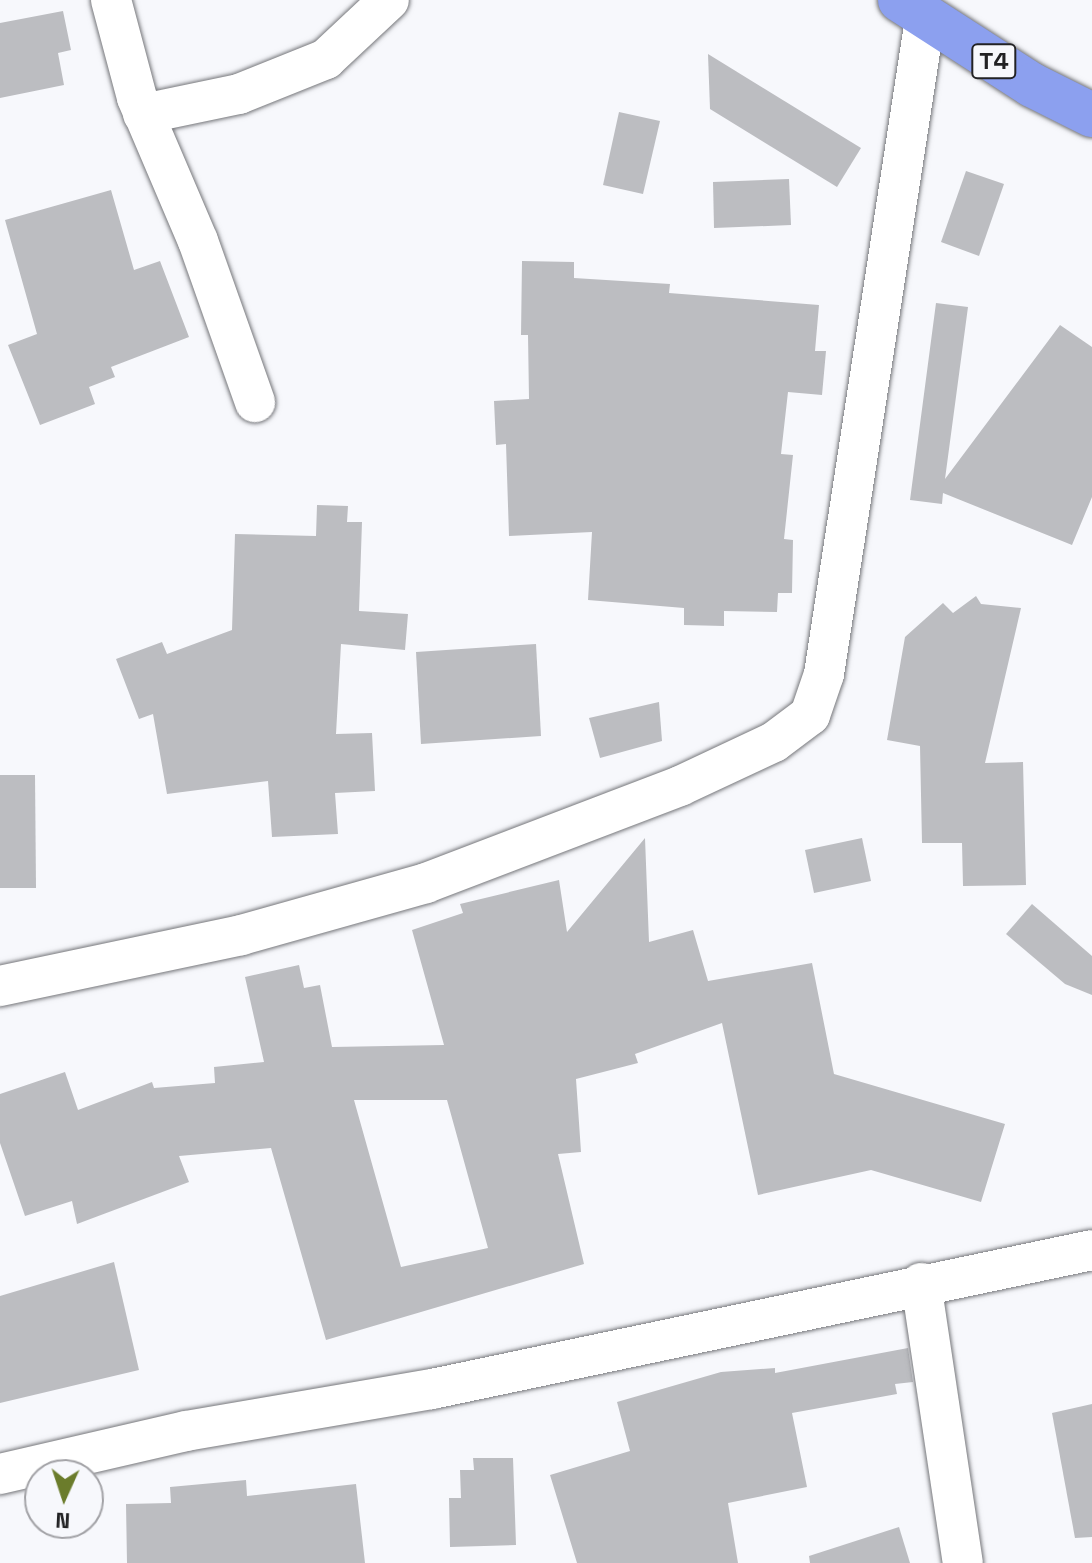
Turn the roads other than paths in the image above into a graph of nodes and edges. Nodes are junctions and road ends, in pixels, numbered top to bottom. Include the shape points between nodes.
1 (111, 0) edge
2 (389, 0) edge
3 (912, 10) edge
4 (143, 114) junction
5 (1092, 115) edge
6 (255, 402) dead end
7 (0, 986) edge
8 (1092, 1250) edge
9 (921, 1283) junction
10 (0, 1474) edge
11 (963, 1563) edge

1 - 4 street
2 - 4 street via 326,59 239,94
3 - 5 highway, T4
3 - 7 street via 824,674 810,715 774,742 680,786 426,883 241,935
4 - 6 street via 198,241
8 - 9 street
9 - 10 street via 432,1389 186,1431
9 - 11 street

